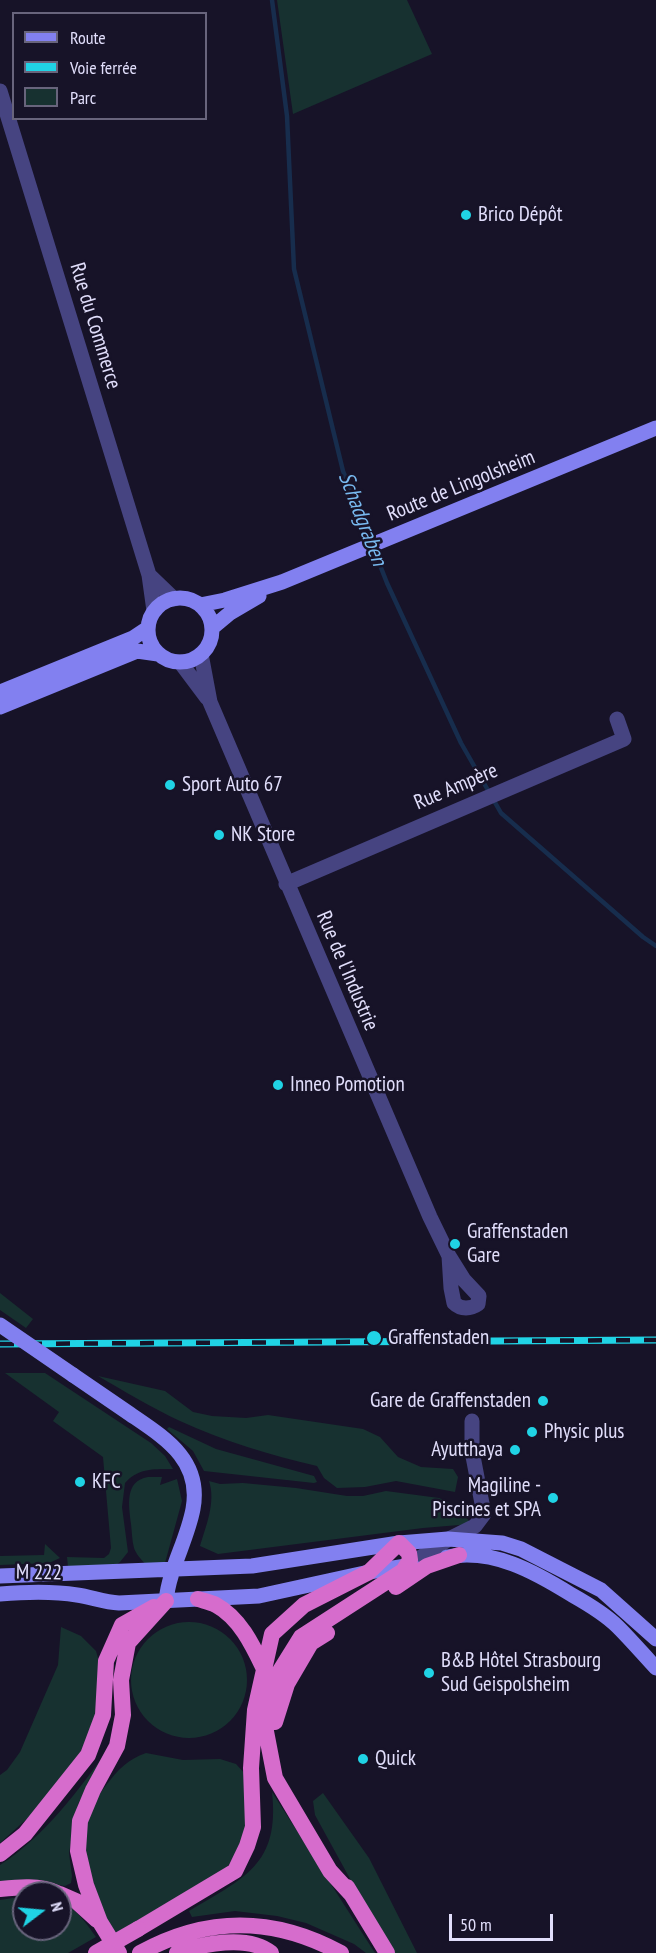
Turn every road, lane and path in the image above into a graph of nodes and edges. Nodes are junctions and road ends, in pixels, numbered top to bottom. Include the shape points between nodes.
1 (0, 91) edge
2 (656, 428) edge
3 (150, 574) junction
4 (282, 582) junction
5 (174, 599) junction
6 (200, 606) junction
7 (154, 611) junction
8 (148, 628) junction
9 (212, 628) junction
10 (158, 654) junction
11 (201, 654) junction
12 (180, 663) junction
13 (0, 692) edge
14 (210, 702) junction
15 (0, 707) edge
16 (617, 719) dead end
17 (286, 884) junction
18 (449, 1256) dead end
19 (0, 1325) edge
20 (472, 1421) dead end
21 (449, 1539) junction
22 (399, 1543) junction
23 (459, 1555) junction
24 (407, 1566) junction
25 (174, 1570) junction
26 (369, 1572) junction
27 (0, 1576) edge
28 (0, 1593) edge
29 (198, 1599) junction
30 (166, 1601) junction
31 (656, 1639) edge
32 (656, 1668) edge
33 (264, 1670) junction
34 (0, 1854) edge
35 (352, 1896) junction
36 (72, 1899) edge
37 (100, 1922) junction
38 (145, 1951) edge
39 (96, 1953) edge
40 (119, 1953) edge
41 (177, 1953) edge
42 (271, 1953) edge
43 (341, 1953) edge
44 (387, 1953) edge

1 - 3 street, Rue du Commerce
2 - 4 main road, Route de Lingolsheim
3 - 5 street, Rue du Commerce
3 - 7 street, Rue du Commerce
4 - 6 main road
4 - 9 main road
5 - 6 main road via 183,598
5 - 7 main road
6 - 9 main road
7 - 8 main road
8 - 10 main road via 148,637
8 - 13 main road via 133,639
9 - 11 main road via 208,647
10 - 12 main road
10 - 15 main road via 137,651
11 - 12 main road
11 - 14 street, Rue de l'Industrie
12 - 14 street, Rue de l'Industrie
14 - 17 street, Rue de l'Industrie
16 - 17 street, Rue Ampère via 624,739
17 - 18 street, Rue de l'Industrie
19 - 25 main road, bridge via 166,1440 180,1454 193,1479 193,1509
20 - 21 street via 472,1451 484,1514 475,1526
21 - 22 main road
21 - 24 street
21 - 31 main road via 502,1543 520,1549 601,1590
22 - 24 highway via 409,1554
22 - 25 main road via 252,1566
22 - 26 highway
23 - 24 main road
23 - 32 main road via 497,1558 536,1573 617,1626
23 - 35 highway via 427,1566 311,1643 287,1684 275,1722 285,1774
24 - 26 main road
24 - 35 highway via 301,1637 278,1674 264,1721 275,1778 330,1870
25 - 27 main road, M 222
25 - 30 main road
26 - 29 main road via 260,1596
26 - 33 highway via 304,1605 272,1634
28 - 30 main road, M 222 / M 222 via 77,1595 106,1602
29 - 30 main road
29 - 33 highway via 217,1605 231,1617 248,1636
30 - 34 highway via 122,1625 106,1661 103,1715 88,1755 25,1834
30 - 37 highway via 128,1643 121,1680 123,1715 117,1746 80,1821 78,1851
33 - 39 highway, bridge via 255,1710 251,1768 253,1827 235,1871
35 - 44 highway
36 - 37 highway
37 - 40 highway
38 - 43 highway via 176,1935 234,1925 299,1934
41 - 42 highway via 228,1942 249,1944

